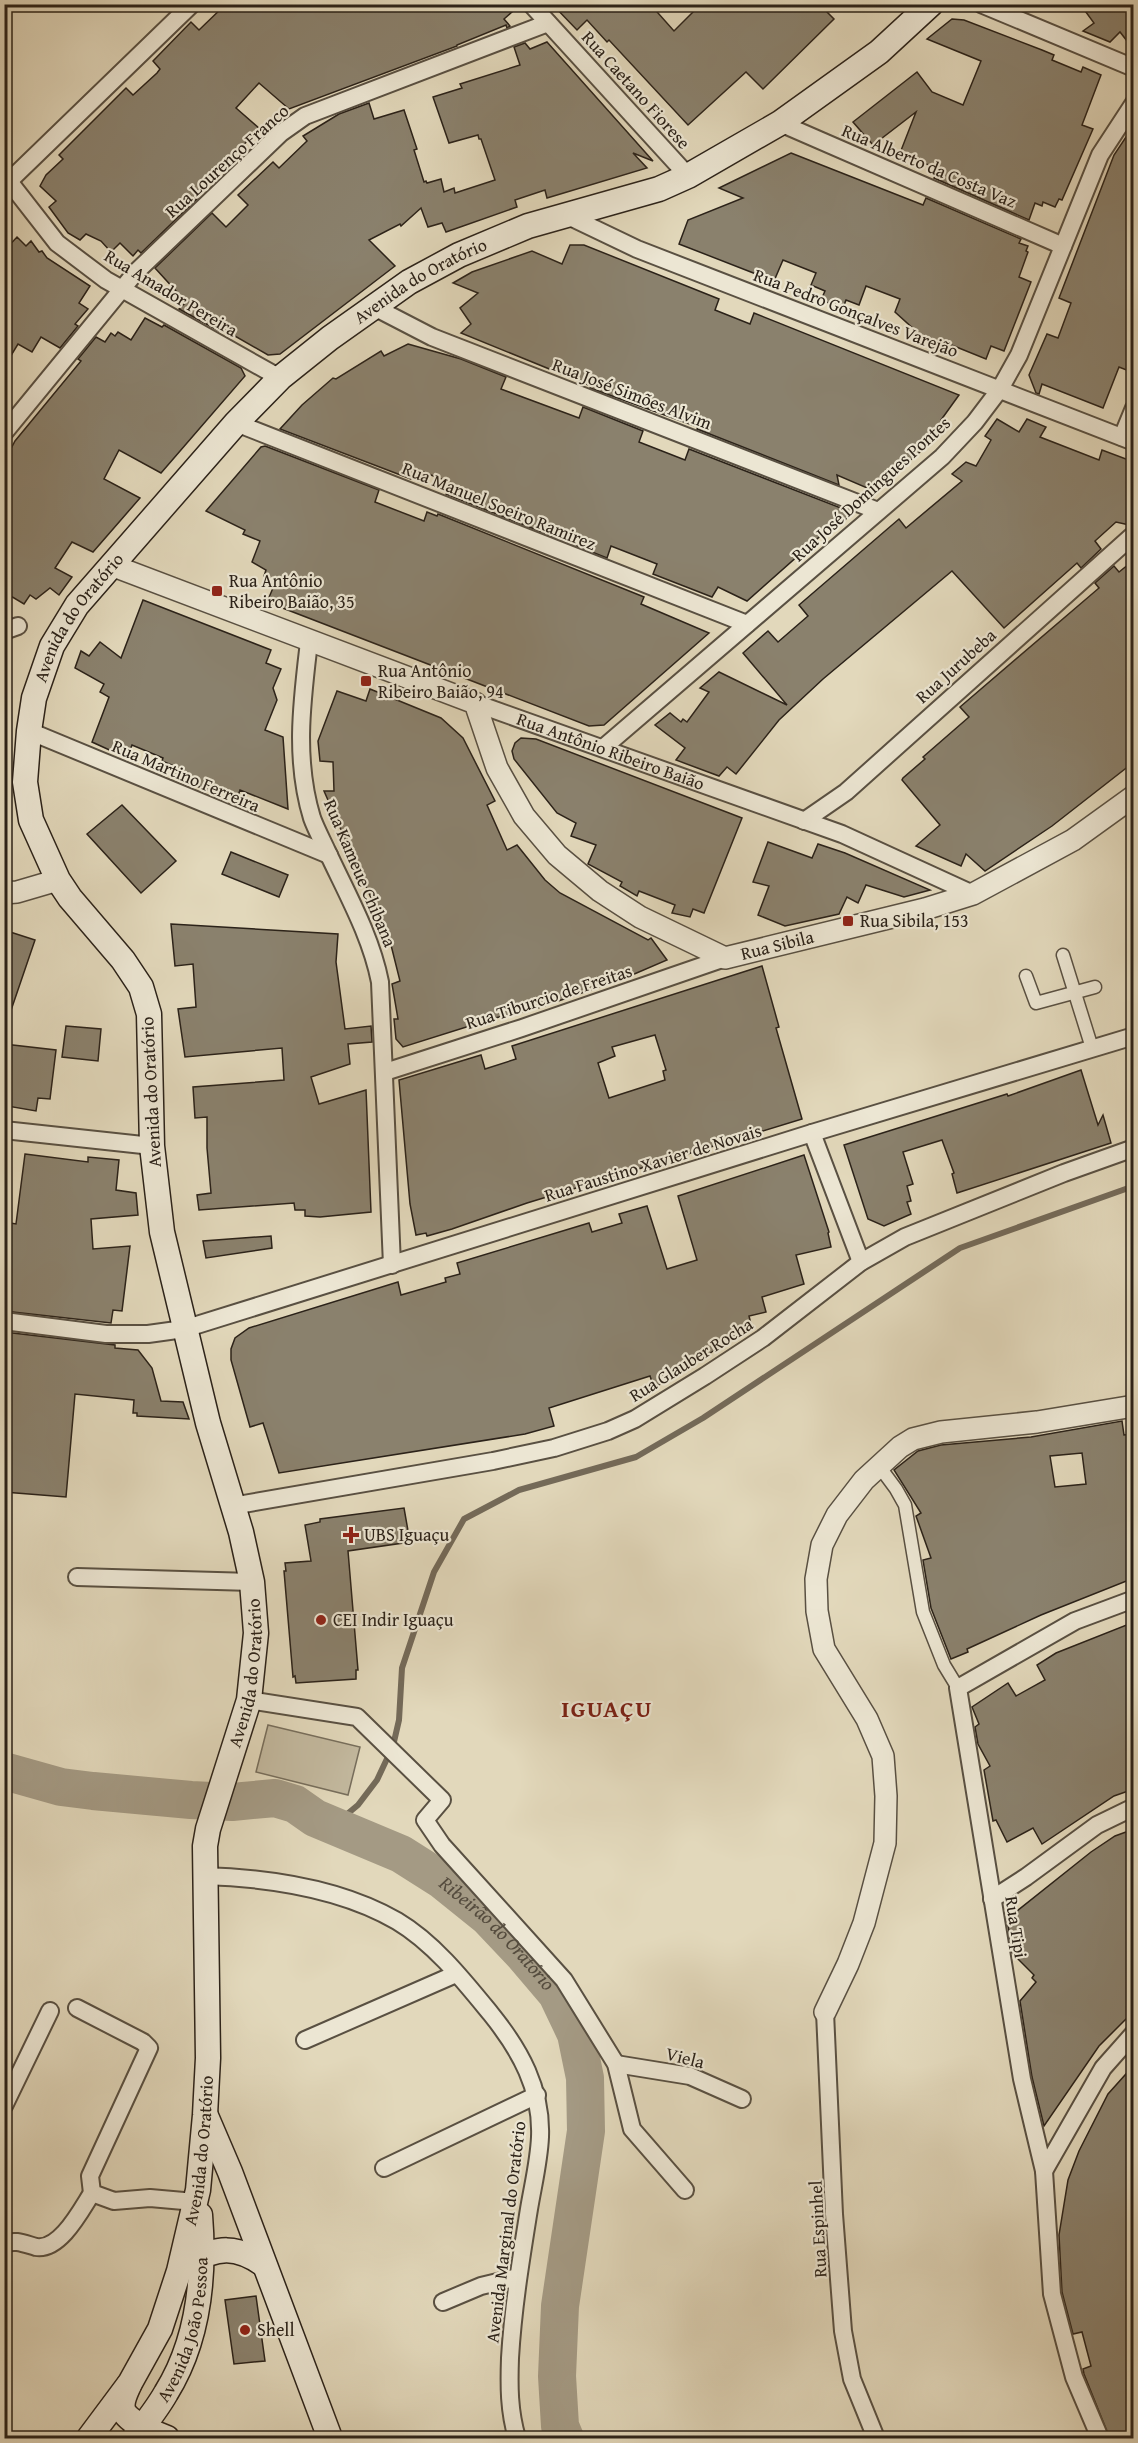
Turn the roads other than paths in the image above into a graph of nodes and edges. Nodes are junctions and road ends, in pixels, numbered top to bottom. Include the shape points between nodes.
1 (192, 4) edge
2 (531, 4) edge
3 (931, 4) edge
4 (981, 4) edge
5 (548, 22) junction
6 (1134, 68) edge
7 (1134, 103) edge
8 (780, 123) junction
9 (688, 176) junction
10 (6, 181) edge
11 (566, 215) junction
12 (1063, 246) junction
13 (123, 288) junction
14 (374, 306) junction
15 (280, 378) junction
16 (1000, 389) junction
17 (1134, 408) edge
18 (236, 423) junction
19 (4, 433) edge
20 (1128, 439) edge
21 (878, 511) junction
22 (1132, 536) dead end
23 (111, 565) junction
24 (747, 624) junction
25 (309, 642) junction
26 (475, 703) junction
27 (29, 731) junction
28 (603, 748) junction
29 (1134, 796) edge
30 (804, 821) junction
31 (329, 855) junction
32 (58, 880) junction
33 (4, 893) edge
34 (973, 894) junction
35 (1063, 955) dead end
36 (725, 958) junction
37 (1026, 976) dead end
38 (1095, 987) dead end
39 (1076, 992) junction
40 (1134, 1036) edge
41 (1092, 1048) junction
42 (385, 1071) junction
43 (4, 1130) edge
44 (812, 1133) junction
45 (152, 1146) junction
46 (1134, 1148) edge
47 (861, 1262) junction
48 (392, 1265) junction
49 (4, 1321) edge
50 (184, 1329) junction
51 (1134, 1406) edge
52 (879, 1466) junction
53 (232, 1506) junction
54 (77, 1577) dead end
55 (252, 1582) junction
56 (1134, 1599) edge
57 (958, 1688) junction
58 (247, 1708) junction
59 (1134, 1807) edge
60 (204, 1876) junction
61 (992, 1899) junction
62 (456, 1974) junction
63 (77, 2008) dead end
64 (50, 2011) dead end
65 (825, 2012) joint
66 (1134, 2033) edge
67 (305, 2040) dead end
68 (616, 2064) junction
69 (537, 2095) junction
70 (742, 2099) dead end
71 (4, 2106) edge
72 (206, 2115) junction
73 (384, 2168) dead end
74 (1044, 2171) junction
75 (685, 2190) dead end
76 (92, 2193) junction
77 (197, 2196) junction
78 (4, 2244) edge
79 (202, 2256) junction
80 (263, 2264) junction
81 (180, 2271) junction
82 (518, 2277) junction
83 (443, 2302) dead end
84 (130, 2383) junction
85 (139, 2433) edge
86 (324, 2435) edge
87 (89, 2439) edge
88 (167, 2439) edge
89 (517, 2439) edge
90 (876, 2439) edge
91 (1100, 2439) edge

1 - 10 street
2 - 5 street, Rua Caetano Fiorese
3 - 8 main road, Avenida do Oratório via 879,52
4 - 6 street
5 - 9 street, Rua Caetano Fiorese
5 - 13 street, Rua Lourenço Franco via 305,116 281,133
7 - 12 street, Rua José Domingues Pontes via 1100,155
8 - 9 main road, Avenida do Oratório
8 - 12 street, Rua Alberto da Costa Vaz
9 - 11 main road, Avenida do Oratório via 659,189
10 - 13 street, Rua Amador Pereira via 57,243
11 - 14 main road, Avenida do Oratório via 528,226 459,255
11 - 16 street, Rua Pedro Gonçalves Varejão via 637,249
12 - 16 street, Rua José Domingues Pontes via 1019,355
13 - 15 street, Rua Amador Pereira
13 - 19 street, Rua Lourenço Franco
14 - 15 main road, Avenida do Oratório
14 - 21 street, Rua José Simões Alvim via 432,337
15 - 18 main road, Avenida do Oratório
16 - 20 street, Rua Pedro Gonçalves Varejão
16 - 21 street, Rua José Domingues Pontes via 942,457
17 - 20 street
18 - 23 main road, Avenida do Oratório
18 - 24 street, Rua Manuel Soeiro Ramirez
21 - 24 street, Rua José Domingues Pontes
22 - 30 street, Rua Jurubeba via 846,792
23 - 25 street, Rua Antônio Ribeiro Baião
23 - 27 main road, Avenida do Oratório via 77,605 52,646 34,698
24 - 28 street, Rua José Domingues Pontes
25 - 26 street, Rua Antônio Ribeiro Baião
25 - 31 street, Rua Kameue Chibana via 299,738 313,819
26 - 28 street, Rua Antônio Ribeiro Baião
26 - 36 street, Rua Sibila via 497,768 524,816 557,855 600,891 640,917
27 - 31 street, Rua Martino Ferreira
27 - 32 main road, Avenida do Oratório via 25,782 31,820
28 - 30 street, Rua Antônio Ribeiro Baião
29 - 34 street, Rua Sibila via 1073,840
30 - 34 street, Rua Antônio Ribeiro Baião via 842,834
31 - 42 street, Rua Kameue Chibana via 375,957
32 - 33 street
32 - 45 main road, Avenida do Oratório via 141,987 148,1014
34 - 36 street, Rua Sibila
35 - 39 street
36 - 42 street, Rua Tiburcio de Freitas
37 - 39 street via 1036,1003
38 - 39 street
39 - 41 street
40 - 41 street, Rua Faustino Xavier de Novais
41 - 44 street, Rua Faustino Xavier de Novais
42 - 48 street, Rua Kameue Chibana
43 - 45 street
44 - 47 street
44 - 48 street, Rua Faustino Xavier de Novais
45 - 50 main road, Avenida do Oratório via 162,1232
46 - 47 street, Rua Glauber Rocha via 905,1236
47 - 53 street, Rua Glauber Rocha via 753,1344 635,1419 608,1431 493,1461
48 - 50 street, Rua Faustino Xavier de Novais
49 - 50 street, Rua Faustino Xavier de Novais via 106,1334 148,1335
50 - 53 main road, Avenida do Oratório
51 - 52 street via 920,1436
52 - 57 street via 905,1504 923,1612 944,1665
52 - 65 street via 849,1496 837,1515 822,1545 816,1579 824,1649 867,1719 883,1756 886,1796 885,1843 864,1923
53 - 55 main road, Avenida do Oratório
54 - 55 street
55 - 58 main road, Avenida do Oratório via 256,1633
56 - 57 street via 1075,1621
57 - 61 street, Rua Tipi
58 - 60 main road, Avenida do Oratório via 208,1829
58 - 68 street via 357,1717 385,1743 442,1800 425,1820 442,1845 564,1980
59 - 61 street via 1097,1825
60 - 62 street, Avenida Marginal do Oratório via 322,1891 376,1911 421,1939
60 - 72 main road, Avenida do Oratório
61 - 74 street, Rua Tipi via 1022,2079
62 - 67 street
62 - 69 street, Avenida Marginal do Oratório via 508,2035
63 - 76 street via 148,2048 90,2176
64 - 71 street
65 - 90 street, Rua Espinhel via 843,2331 852,2379
66 - 74 street via 1103,2068
68 - 70 street, Viela via 690,2076
68 - 75 street via 632,2129
69 - 73 street
69 - 82 street, Avenida Marginal do Oratório via 540,2138
72 - 77 main road, Avenida do Oratório
72 - 80 main road
74 - 91 street, Rua Tipi via 1052,2294 1074,2377
76 - 77 street via 114,2201
76 - 78 street via 62,2237 40,2247 12,2241
77 - 79 main road, Avenida João Pessoa
77 - 81 main road, Avenida do Oratório
79 - 80 main road via 234,2250
79 - 81 main road
79 - 85 main road, Avenida João Pessoa via 200,2302 185,2356 167,2393
80 - 86 main road
81 - 84 main road, Avenida João Pessoa via 160,2330
82 - 83 street via 481,2286
82 - 89 street, Avenida Marginal do Oratório via 509,2388
84 - 85 main road via 123,2410
84 - 87 main road, Avenida João Pessoa
85 - 88 main road

